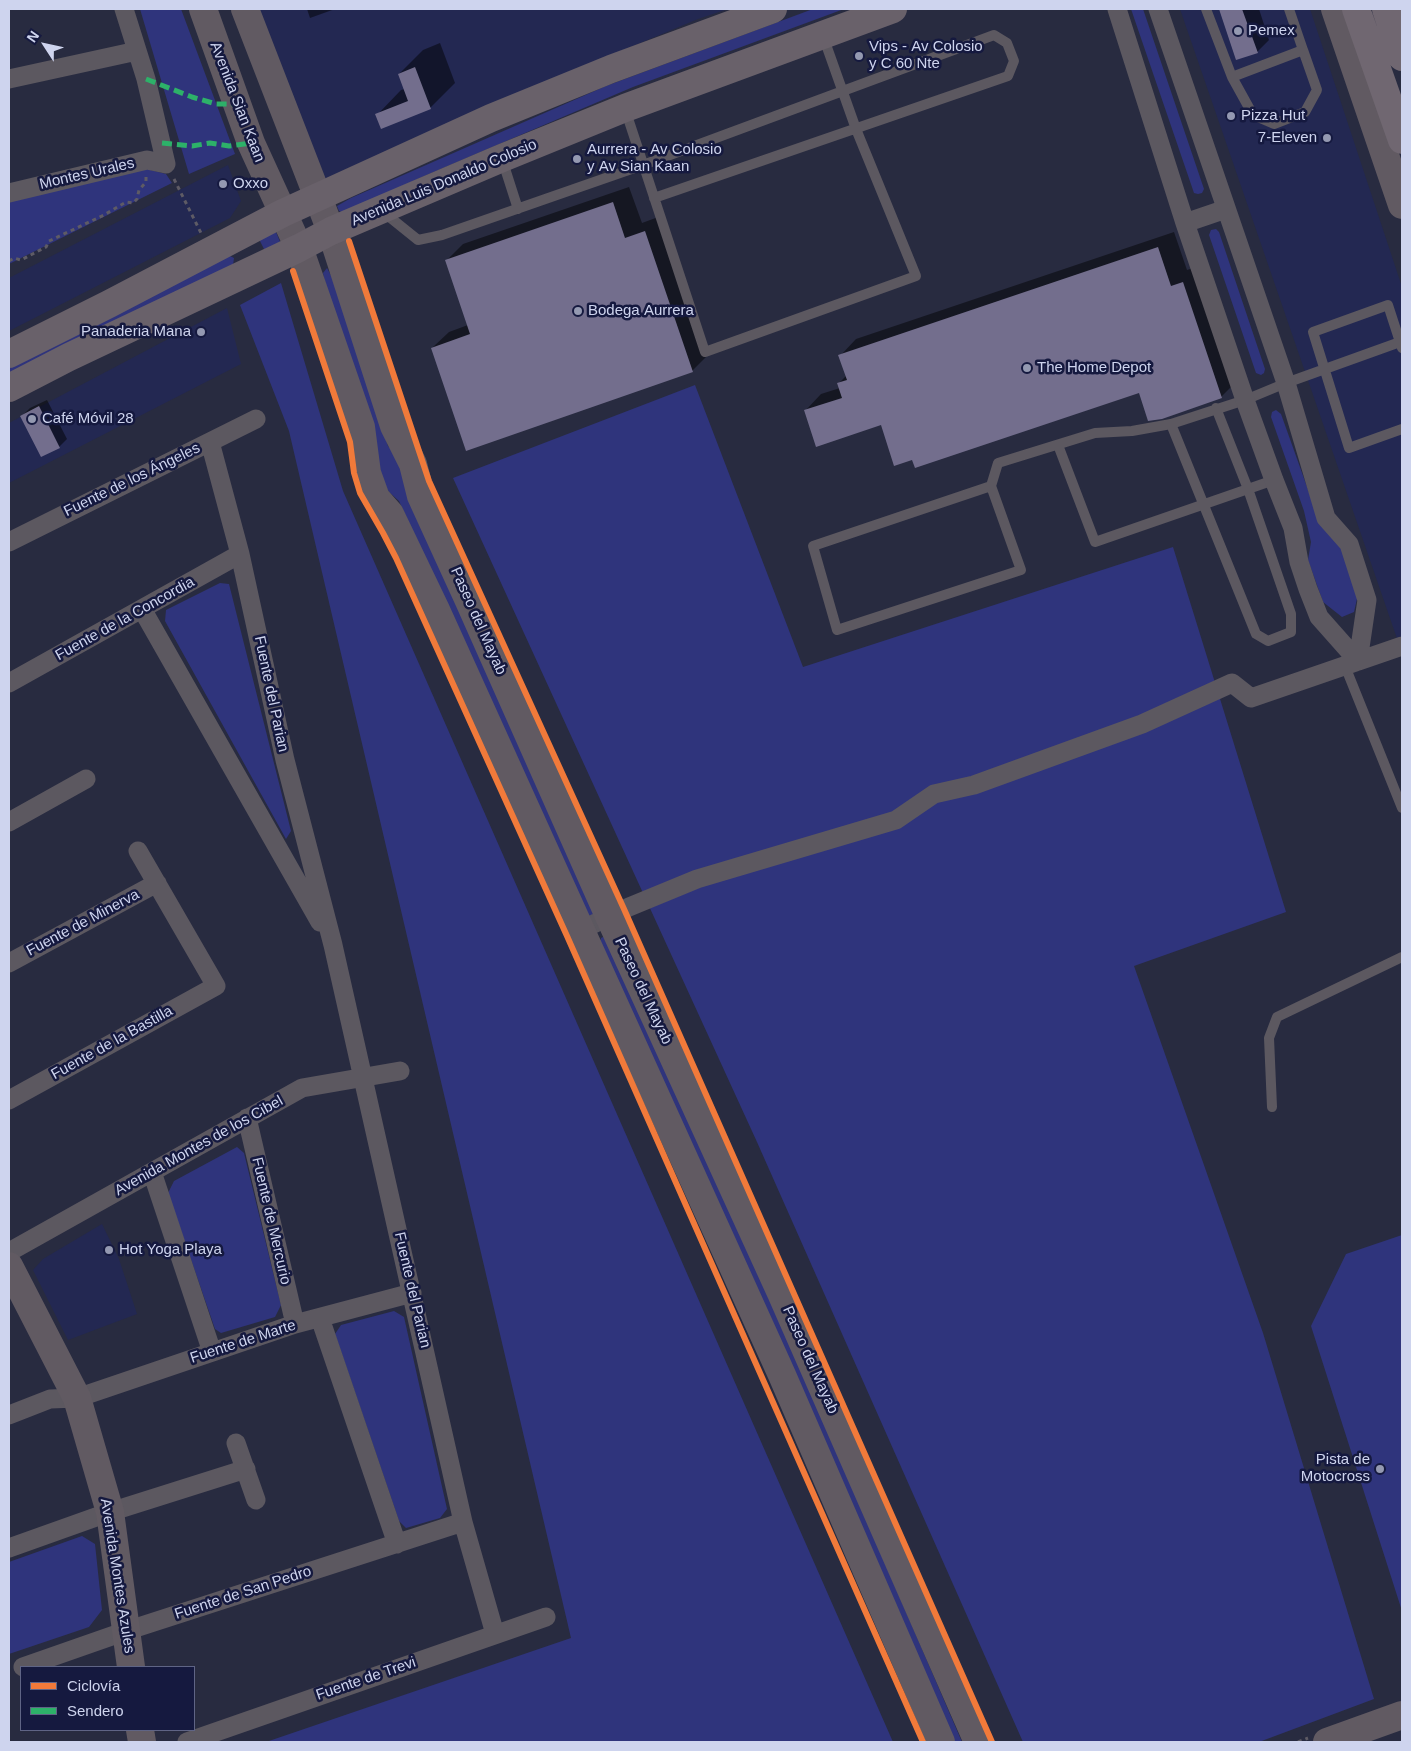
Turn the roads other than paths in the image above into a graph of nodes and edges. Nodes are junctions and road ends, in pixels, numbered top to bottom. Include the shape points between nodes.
1 (124, 9) edge
2 (202, 9) edge
3 (245, 9) edge
4 (773, 9) edge
5 (893, 9) edge
6 (1118, 9) edge
7 (1158, 9) edge
8 (1206, 9) edge
9 (1289, 9) edge
10 (1335, 9) edge
11 (1356, 9) edge
12 (1386, 9) edge
13 (823, 36) junction
14 (1303, 50) junction
15 (137, 51) junction
16 (1402, 57) edge
17 (1232, 77) junction
18 (9, 79) edge
19 (276, 88) junction
20 (843, 90) junction
21 (237, 104) junction
22 (625, 108) junction
23 (856, 129) junction
24 (1402, 140) edge
25 (502, 158) junction
26 (643, 165) junction
27 (9, 193) edge
28 (318, 198) junction
29 (654, 198) junction
30 (1402, 205) edge
31 (518, 209) junction
32 (1226, 209) junction
33 (382, 210) junction
34 (283, 213) junction
35 (1185, 223) junction
36 (331, 231) junction
37 (300, 248) junction
38 (1401, 345) edge
39 (9, 354) edge
40 (1324, 370) junction
41 (1286, 383) junction
42 (9, 388) edge
43 (1245, 400) junction
44 (1216, 408) junction
45 (256, 420) dead end
46 (1171, 424) junction
47 (1402, 429) edge
48 (210, 442) junction
49 (1058, 445) junction
50 (1274, 480) junction
51 (991, 486) junction
52 (1248, 489) junction
53 (1204, 503) junction
54 (9, 542) edge
55 (240, 554) junction
56 (142, 609) junction
57 (1402, 646) edge
58 (1352, 664) junction
59 (9, 683) edge
60 (86, 779) dead end
61 (1402, 808) edge
62 (9, 822) edge
63 (138, 851) dead end
64 (157, 883) junction
65 (609, 916) junction
66 (581, 930) junction
67 (333, 944) junction
68 (1402, 957) edge
69 (9, 963) edge
70 (400, 1070) dead end
71 (364, 1077) junction
72 (9, 1100) edge
73 (1272, 1107) dead end
74 (247, 1118) junction
75 (152, 1172) junction
76 (9, 1252) edge
77 (9, 1266) edge
78 (412, 1293) junction
79 (320, 1318) junction
80 (295, 1324) junction
81 (212, 1352) junction
82 (77, 1398) junction
83 (9, 1415) edge
84 (236, 1443) dead end
85 (246, 1469) junction
86 (256, 1500) dead end
87 (110, 1512) junction
88 (463, 1522) junction
89 (397, 1544) junction
90 (9, 1548) edge
91 (546, 1617) dead end
92 (126, 1631) junction
93 (495, 1634) junction
94 (28, 1666) edge
95 (131, 1666) edge
96 (1402, 1715) edge
97 (1402, 1732) edge
98 (187, 1742) edge
99 (940, 1742) edge
100 (978, 1742) edge
101 (1327, 1742) edge
102 (1374, 1742) edge

1 - 15 street
2 - 21 main road, Avenida Sian Kaan
3 - 19 main road
4 - 28 main road via 491,118
5 - 13 main road, Avenida Luis Donaldo Colosio
6 - 35 street
7 - 32 street
8 - 17 lane
9 - 14 lane
10 - 30 main road
11 - 24 highway
12 - 16 highway
13 - 20 lane
13 - 22 main road, Avenida Luis Donaldo Colosio
14 - 17 lane
14 - 17 lane via 1317,90 1304,112 1274,124 1253,115
15 - 18 street
15 - 27 street, Montes Urales via 166,164 147,160
19 - 21 main road
19 - 28 main road
20 - 23 lane
20 - 23 lane via 994,35 1007,43 1014,62 1008,76
20 - 26 lane
21 - 34 main road, Avenida Sian Kaan
22 - 25 main road, Avenida Luis Donaldo Colosio
22 - 26 lane
23 - 29 lane
23 - 29 lane via 916,276 705,352
25 - 31 lane
25 - 33 main road, Avenida Luis Donaldo Colosio
26 - 29 lane
26 - 31 lane
28 - 34 main road
28 - 36 main road
31 - 33 lane via 418,240
32 - 35 street
32 - 41 street
33 - 36 main road, Avenida Luis Donaldo Colosio
34 - 37 main road, Avenida Sian Kaan
34 - 39 main road
35 - 43 street
36 - 37 main road, Avenida Luis Donaldo Colosio
36 - 65 main road, Paseo del Mayab via 394,426 413,464 420,496
37 - 42 main road, Avenida Luis Donaldo Colosio
37 - 66 main road, Paseo del Mayab via 361,427 367,473 376,498 390,514 436,610
38 - 40 lane
38 - 40 lane via 1388,305 1313,332
40 - 41 lane
40 - 47 lane via 1349,448
41 - 43 lane
41 - 58 street via 1326,518 1349,544 1367,600
43 - 44 lane
43 - 50 street
44 - 46 lane
44 - 52 lane
45 - 48 street, Fuente de los Ángeles
46 - 49 lane via 1095,433
46 - 53 lane
48 - 54 street, Fuente de los Ángeles
48 - 55 street, Fuente del Parian
49 - 51 lane via 998,463
49 - 53 lane via 1095,542
50 - 52 lane
50 - 58 street via 1293,528 1299,562 1319,617
51 - 51 lane via 1021,570 837,630 813,546
52 - 53 lane
52 - 53 lane via 1291,614 1291,632 1268,641 1256,634
55 - 56 street, Fuente de la Concordia
55 - 67 street, Fuente del Parian via 285,760
56 - 59 street, Fuente de la Concordia
56 - 67 street, Fuente del Parian
57 - 58 street
58 - 61 lane
58 - 65 street via 1251,698 1232,683 1142,724 974,785 934,794 896,820 697,879
60 - 62 street
63 - 64 street
64 - 69 street, Fuente de Minerva
64 - 72 street, Fuente de la Bastilla via 216,986
65 - 66 street
65 - 100 main road, Paseo del Mayab via 777,1284
66 - 99 main road, Paseo del Mayab via 782,1375
67 - 71 street, Fuente del Parian
68 - 73 lane via 1277,1017 1269,1038
70 - 71 street, Avenida Montes de los Cibel
71 - 74 street, Avenida Montes de los Cibel via 302,1088
71 - 78 street, Fuente del Parian
74 - 75 street, Avenida Montes de los Cibel
74 - 80 street, Fuente de Mercurio
75 - 76 street, Avenida Montes de los Cibel
75 - 81 street
77 - 82 main road, Avenida Montes Azules
78 - 79 street, Fuente de Marte
78 - 88 street, Fuente del Parian
79 - 80 street, Fuente de Marte
79 - 89 street
80 - 81 street, Fuente de Marte
81 - 82 street, Fuente de Marte
82 - 83 street, Fuente de Marte via 50,1399
82 - 87 main road, Avenida Montes Azules
84 - 85 street
85 - 86 street
85 - 87 street
87 - 90 street
87 - 92 main road, Avenida Montes Azules
88 - 89 street, Fuente de San Pedro
88 - 93 street, Fuente del Parian
89 - 92 street, Fuente de San Pedro
91 - 93 street, Fuente de Trevi
92 - 94 street, Fuente de San Pedro
92 - 95 main road, Avenida Montes Azules
93 - 98 street, Fuente de Trevi
96 - 101 main road
97 - 102 main road

